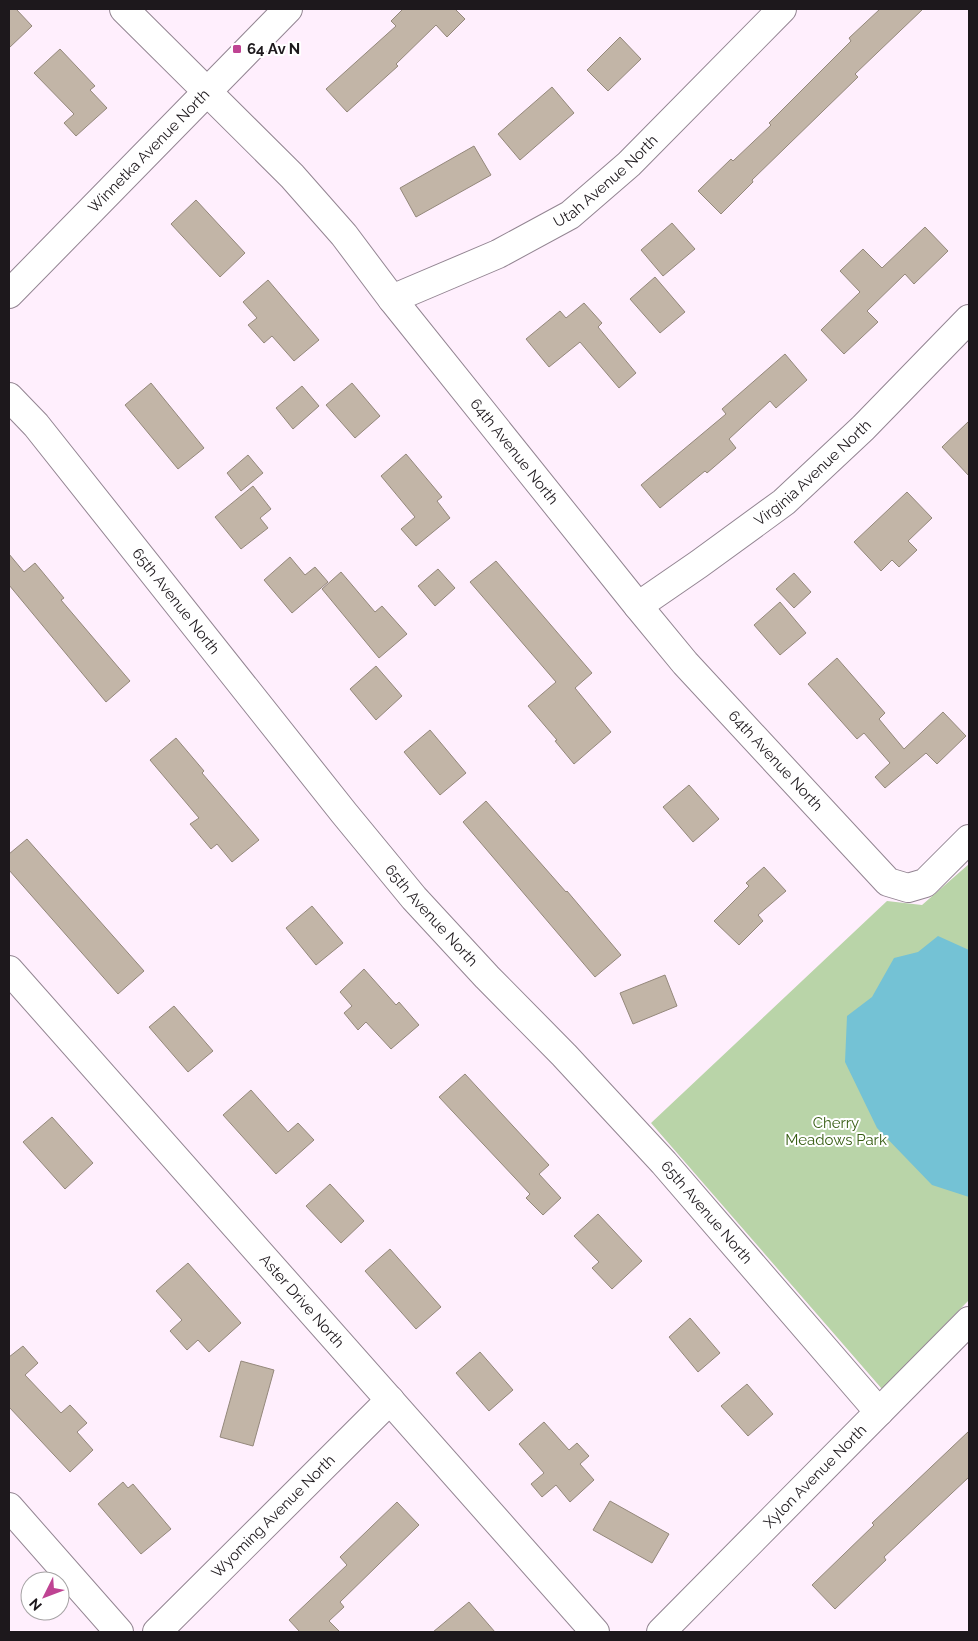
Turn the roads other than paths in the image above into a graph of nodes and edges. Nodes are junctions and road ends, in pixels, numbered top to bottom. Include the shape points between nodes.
1 (124, 9) edge
2 (288, 9) edge
3 (782, 9) edge
4 (207, 91) junction
5 (9, 294) edge
6 (392, 299) junction
7 (969, 319) edge
8 (9, 397) edge
9 (638, 606) junction
10 (969, 839) edge
11 (9, 970) edge
12 (969, 1321) edge
13 (390, 1400) junction
14 (879, 1412) junction
15 (9, 1507) edge
16 (120, 1632) edge
17 (157, 1632) edge
18 (595, 1632) edge
19 (661, 1632) edge

1 - 4 street, 64th Avenue North
2 - 4 street, Winnetka Avenue North
3 - 6 street, Utah Avenue North via 629,164 570,215 498,254
4 - 5 street, Winnetka Avenue North
4 - 6 street, 64th Avenue North via 292,176 344,235
6 - 9 street, 64th Avenue North
7 - 9 street, Virginia Avenue North via 863,428 784,502
8 - 14 street, 65th Avenue North via 36,425 414,898 664,1162
9 - 10 street, 64th Avenue North via 685,663 888,882 908,888 925,883
11 - 13 street, Aster Drive North
12 - 14 street, Xylon Avenue North
13 - 17 street, Wyoming Avenue North
13 - 18 street, Aster Drive North
14 - 19 street, Xylon Avenue North
15 - 16 street

